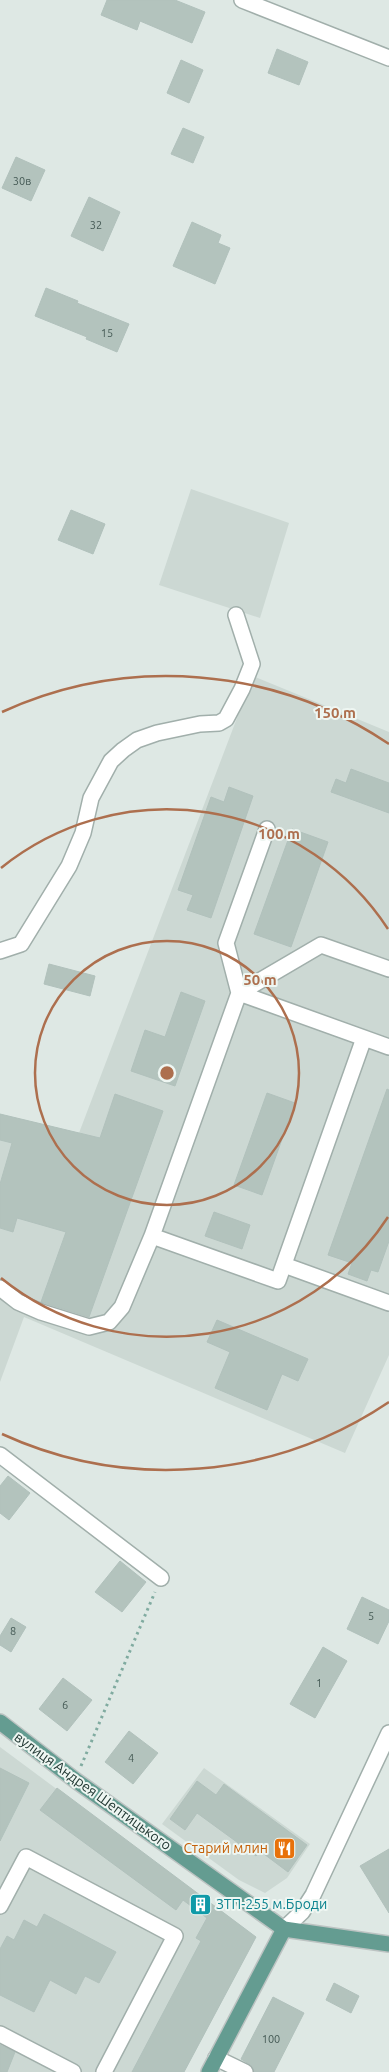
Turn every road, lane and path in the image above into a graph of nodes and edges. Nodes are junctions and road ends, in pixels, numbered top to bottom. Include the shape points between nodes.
1 (242, 0) edge
2 (389, 58) edge
3 (236, 615) dead end
4 (267, 829) dead end
5 (0, 951) edge
6 (389, 969) edge
7 (239, 993) junction
8 (364, 1038) junction
9 (389, 1047) edge
10 (152, 1236) junction
11 (284, 1265) junction
12 (0, 1288) edge
13 (389, 1303) edge
14 (0, 1455) edge
15 (161, 1578) joint
16 (0, 1722) edge
17 (389, 1733) edge
18 (75, 1780) junction
19 (0, 1906) edge
20 (284, 1930) junction
21 (389, 1944) edge
22 (0, 2034) edge
23 (216, 2058) junction
24 (73, 2072) edge
25 (104, 2072) edge
26 (209, 2072) edge
27 (246, 2072) edge

1 - 2 street
3 - 5 street via 252,664 226,719 137,740 111,761 91,798 83,833 69,866 21,944
4 - 7 street via 226,943
6 - 7 street via 322,945
7 - 8 street
7 - 10 street
8 - 9 street
8 - 11 street
10 - 11 street via 278,1281
10 - 12 street via 122,1307 109,1322 89,1327 18,1302
11 - 13 street
14 - 15 street
15 - 18 path
16 - 18 main road, вулиця Андрея Шептицького
17 - 20 street via 313,1895
18 - 20 main road, вулиця Андрея Шептицького
19 - 25 street via 26,1858 175,1936
20 - 21 main road
20 - 23 main road
22 - 24 street
23 - 26 main road
23 - 27 street

